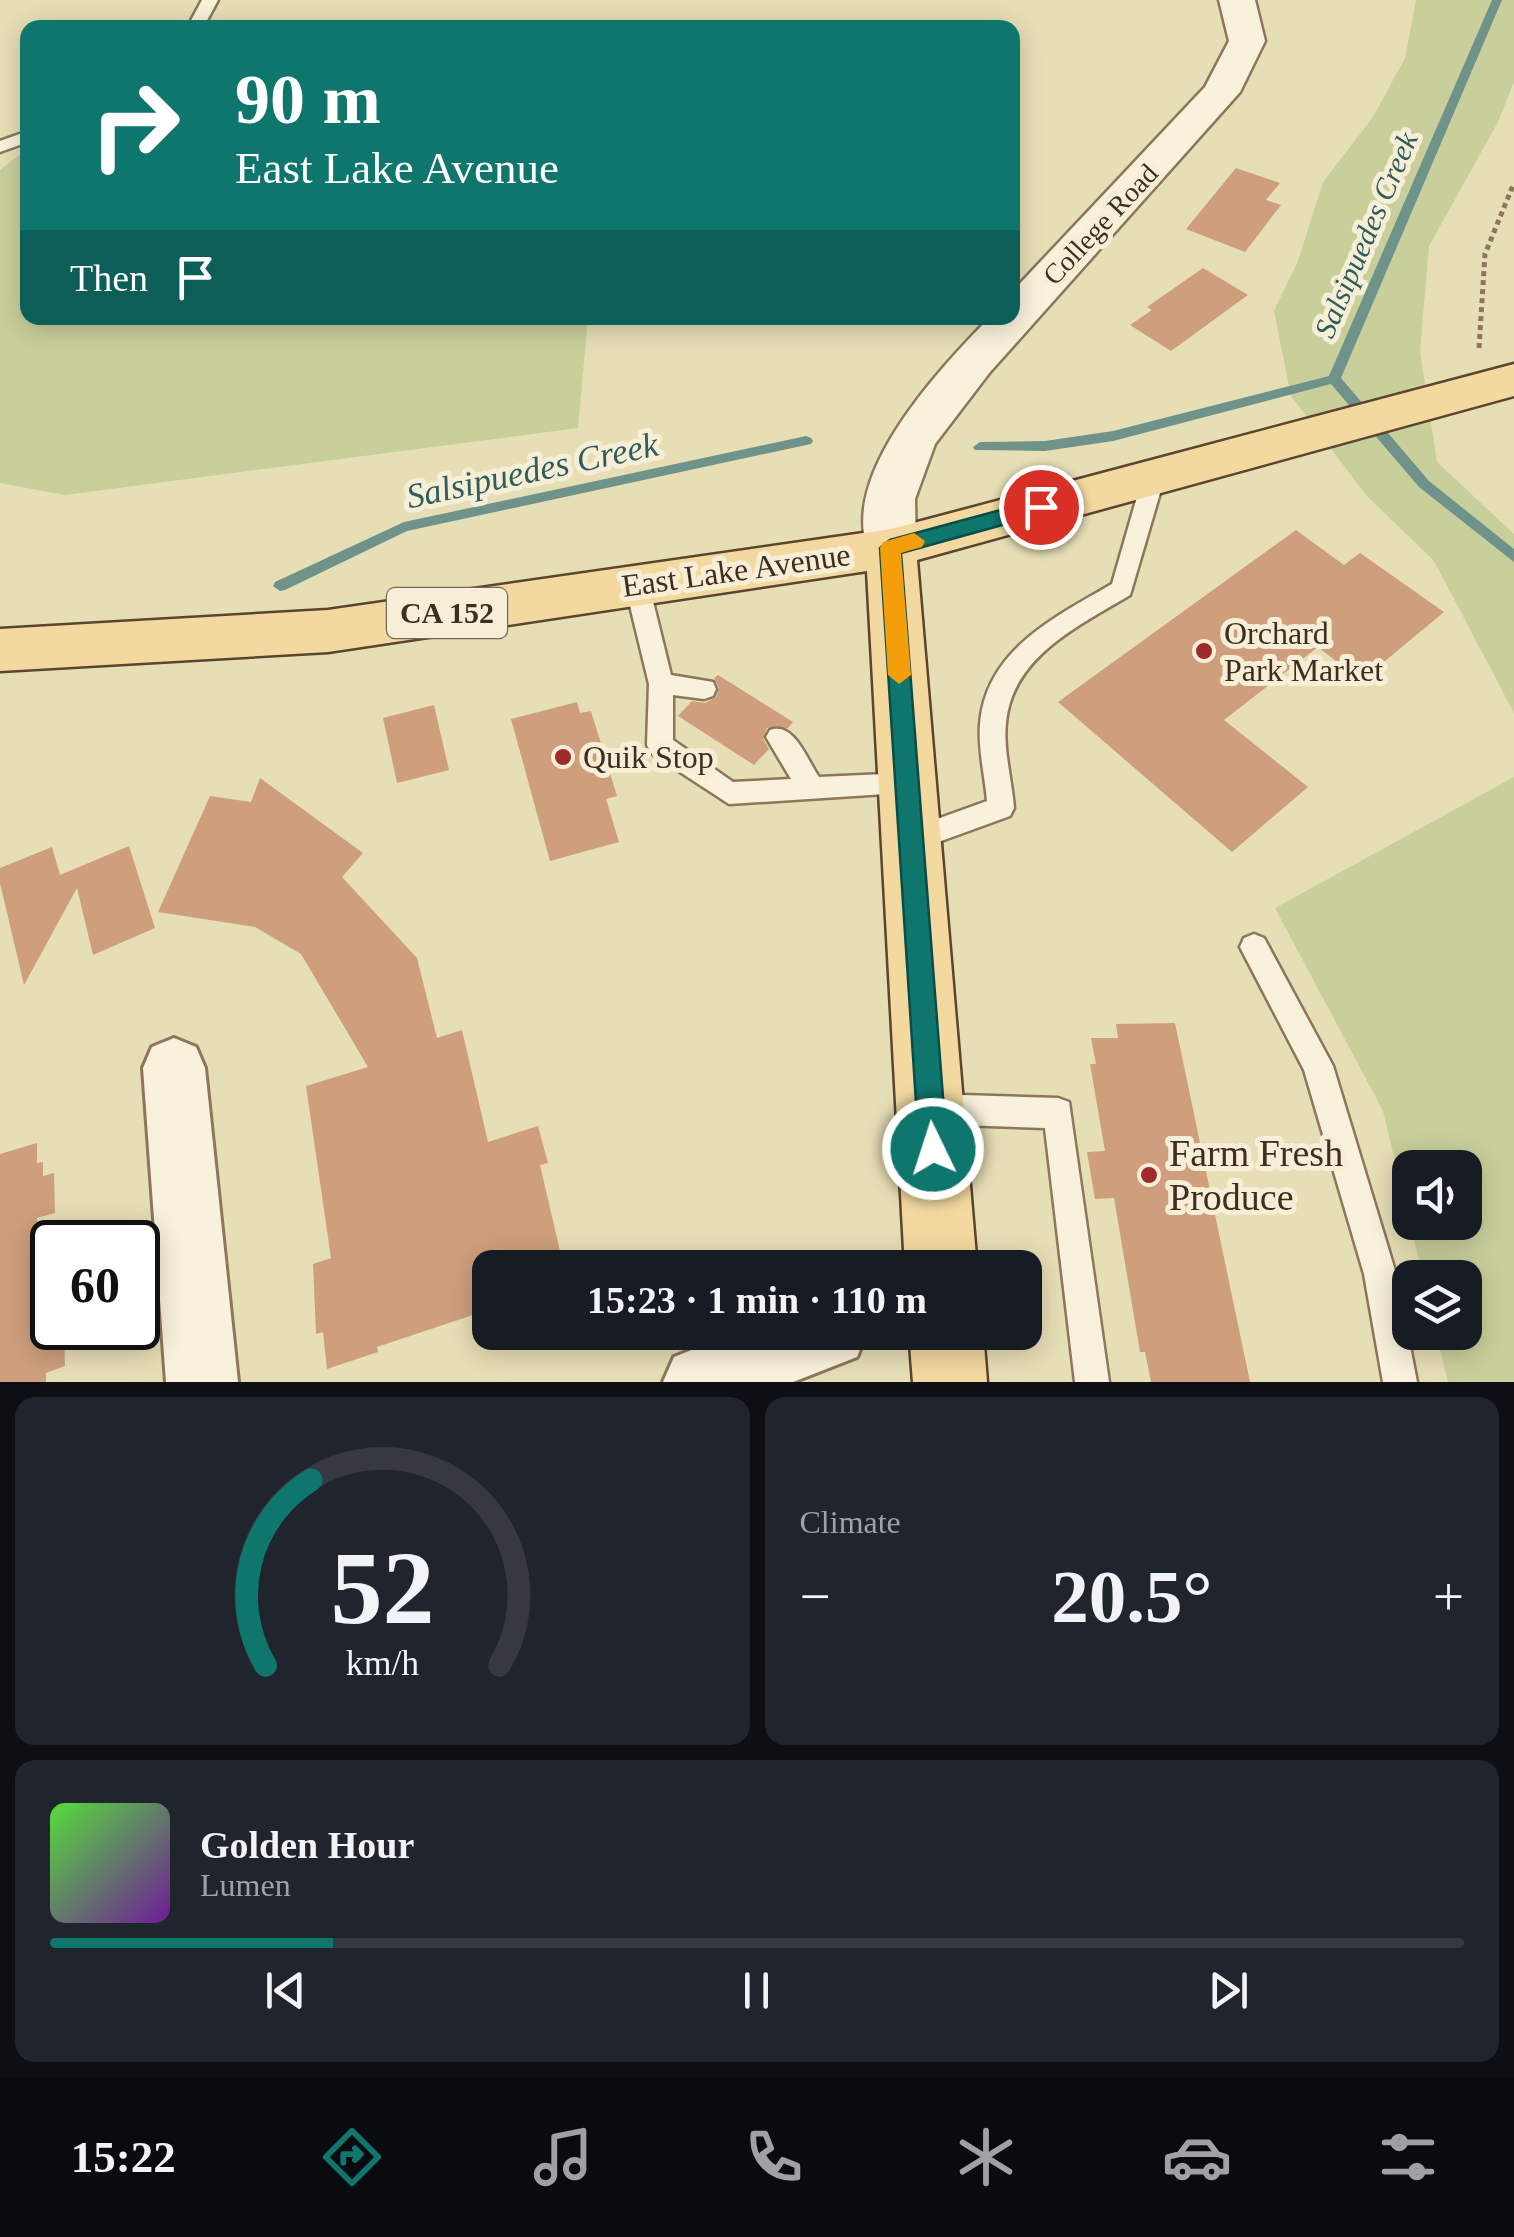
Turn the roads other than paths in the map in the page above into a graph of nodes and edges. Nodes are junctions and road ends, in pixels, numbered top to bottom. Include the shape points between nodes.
1 (1238, 0) edge
2 (1020, 312) edge
3 (1008, 325) edge
4 (1494, 385) edge
5 (1154, 476) junction
6 (890, 548) junction
7 (637, 585) junction
8 (0, 650) edge
9 (661, 684) junction
10 (704, 689) dead end
11 (779, 737) dead end
12 (811, 788) junction
13 (909, 812) junction
14 (1254, 946) dead end
15 (174, 1068) dead end
16 (930, 1109) junction
17 (940, 1250) edge
18 (784, 1350) edge
19 (947, 1350) edge
20 (202, 1382) edge
21 (699, 1382) edge
22 (950, 1382) edge
23 (1092, 1382) edge
24 (1400, 1382) edge

1 - 2 street, College Road via 1246,41 1221,92
3 - 6 street, College Road via 913,440 890,499
4 - 5 main road, East Lake Avenue / CA 152
5 - 6 main road, East Lake Avenue / CA 152
5 - 13 lane via 1122,589 1058,628 1010,668 994,723 1001,808
6 - 7 main road, East Lake Avenue / CA 152
6 - 13 main road
7 - 8 main road, East Lake Avenue / CA 152 via 328,630
7 - 9 lane
9 - 10 lane
9 - 12 lane via 660,745 729,793
11 - 12 lane
12 - 13 lane
13 - 16 main road
14 - 24 lane via 1318,1066 1380,1274
15 - 20 street
16 - 17 main road
16 - 23 lane via 1058,1112
18 - 21 street
19 - 22 main road

